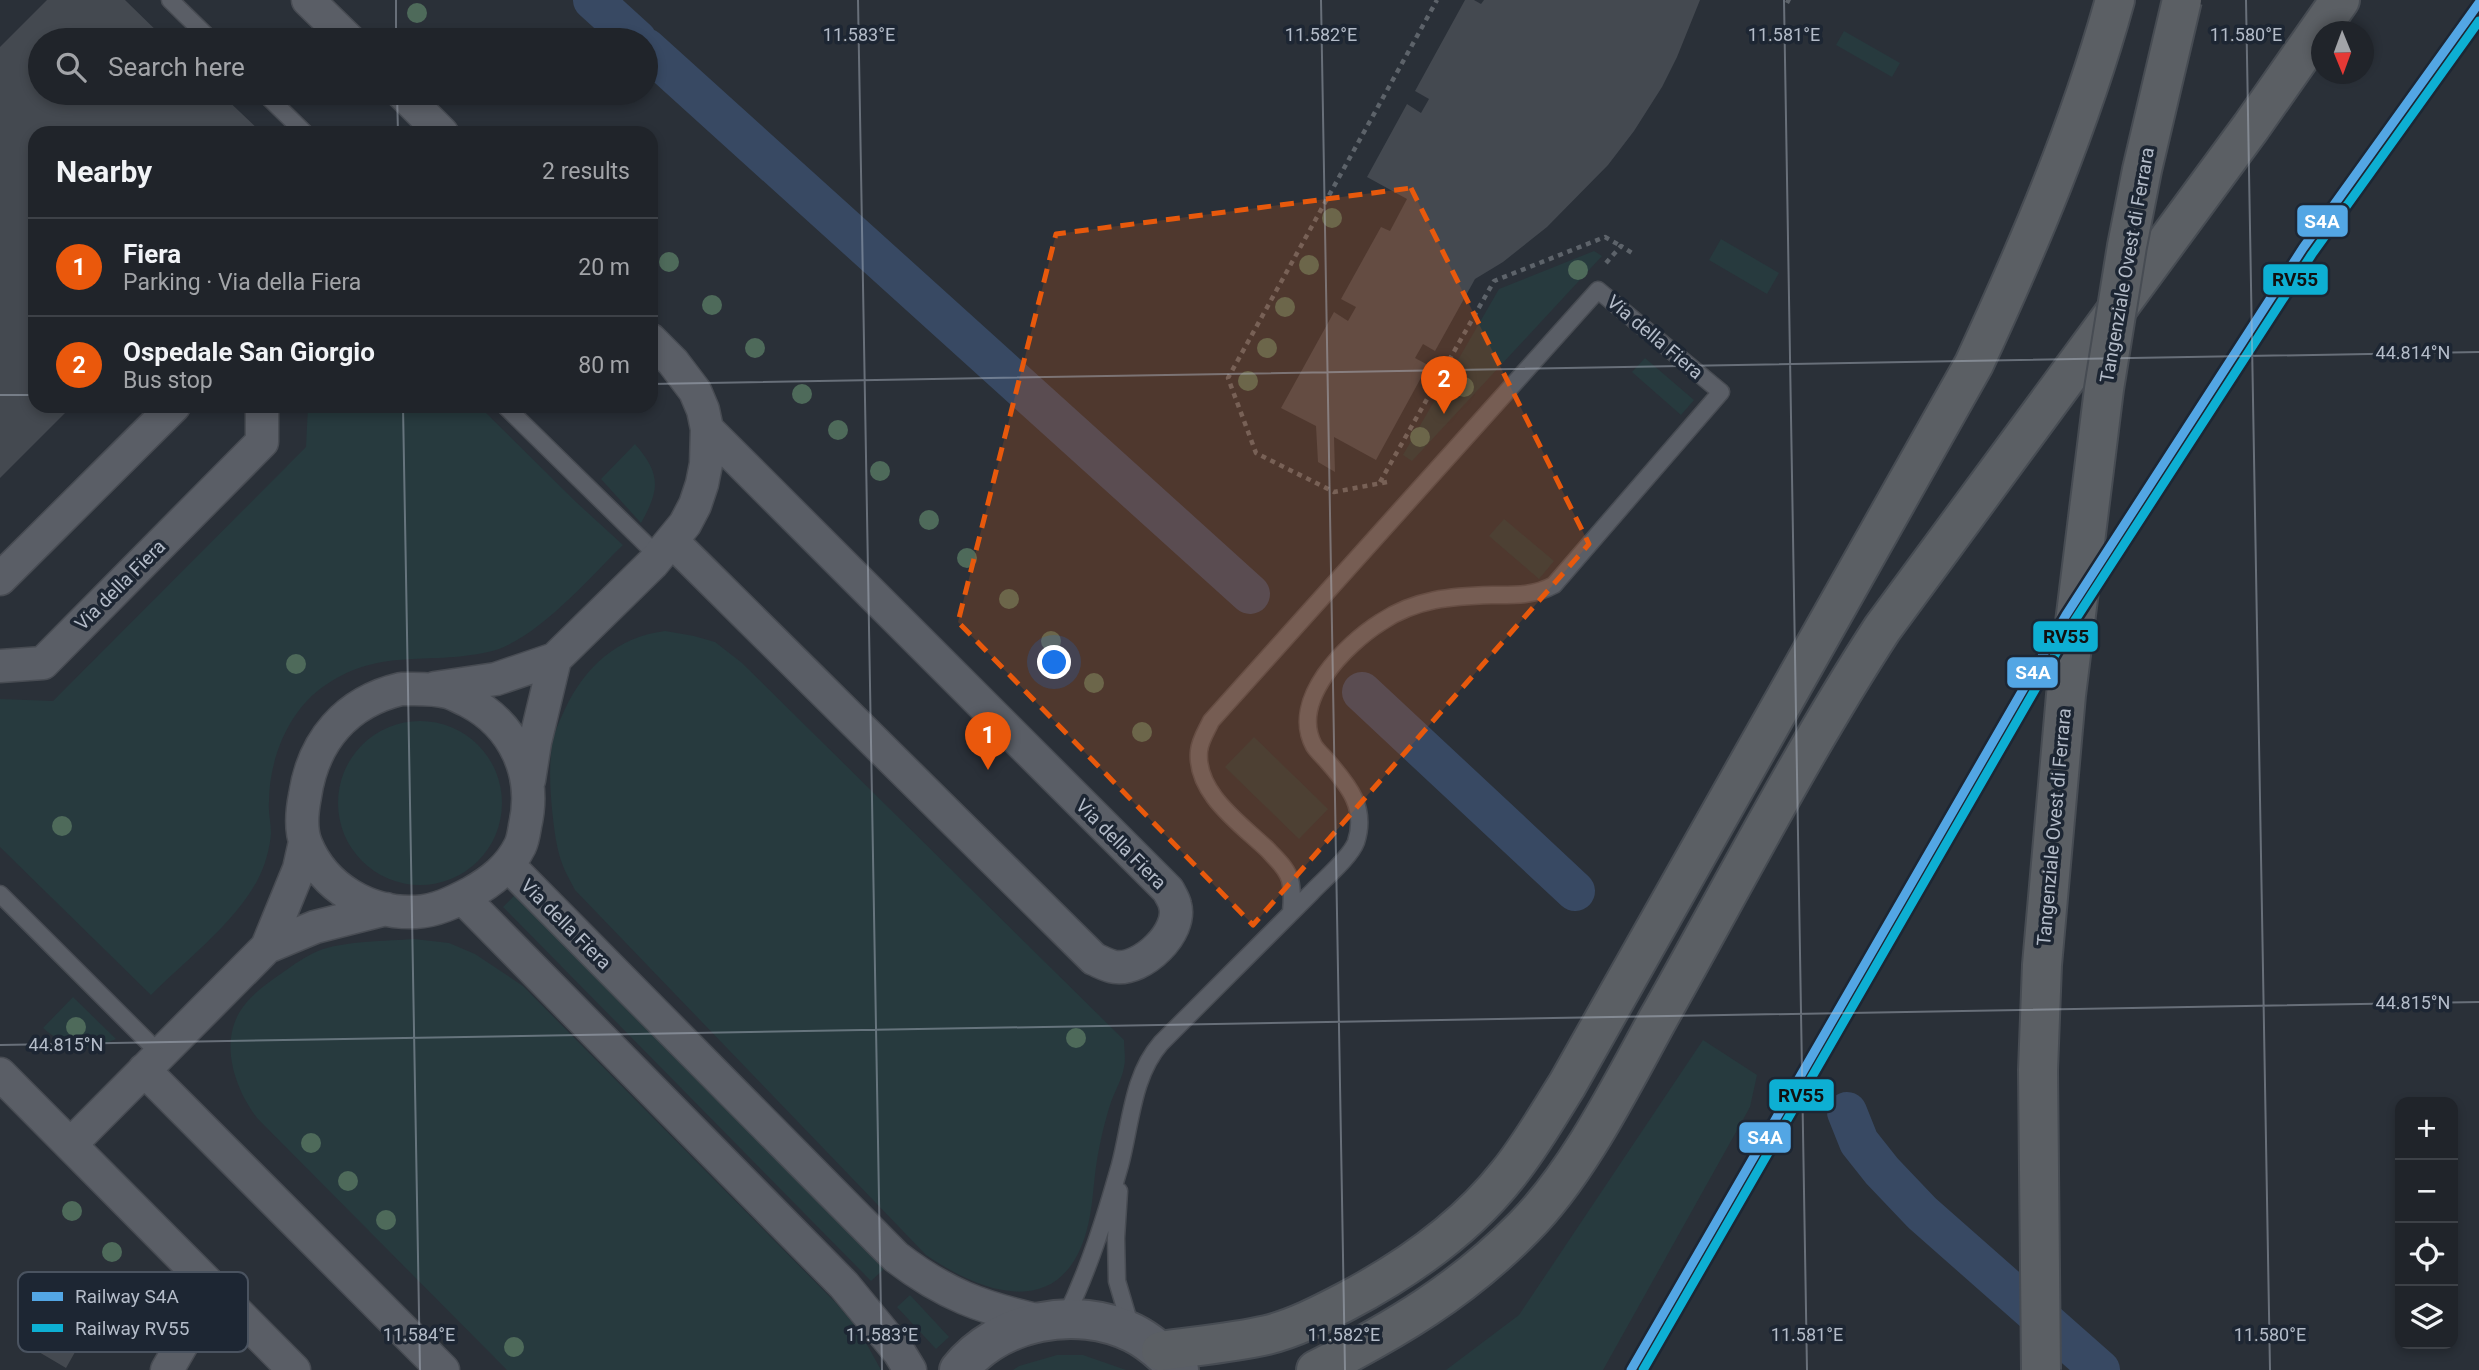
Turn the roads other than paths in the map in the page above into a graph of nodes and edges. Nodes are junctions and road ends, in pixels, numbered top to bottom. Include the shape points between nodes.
1 (170, 0) edge
2 (308, 0) edge
3 (2115, 0) edge
4 (2182, 0) edge
5 (2340, 0) edge
6 (199, 28) edge
7 (337, 28) edge
8 (276, 105) edge
9 (414, 105) edge
10 (298, 126) edge
11 (435, 126) edge
12 (658, 347) edge
13 (167, 413) edge
14 (262, 413) edge
15 (513, 413) edge
16 (707, 429) junction
17 (665, 549) junction
18 (0, 579) edge
19 (555, 659) junction
20 (0, 666) edge
21 (427, 689) junction
22 (529, 785) junction
23 (305, 842) junction
24 (508, 865) junction
25 (0, 894) edge
26 (463, 898) junction
27 (386, 909) junction
28 (1292, 912) junction
29 (267, 947) junction
30 (152, 1062) junction
31 (0, 1074) edge
32 (71, 1144) junction
33 (1121, 1161) junction
34 (197, 1272) edge
35 (1053, 1320) junction
36 (248, 1323) edge
37 (1158, 1351) edge
38 (177, 1352) edge
39 (167, 1370) edge
40 (295, 1370) edge
41 (443, 1370) edge
42 (910, 1370) edge
43 (959, 1370) edge
44 (1316, 1370) edge
45 (2041, 1370) edge

1 - 6 lane
2 - 7 street
3 - 37 highway via 2057,173 1975,364 1567,1085 1525,1151 1491,1194 1457,1226 1380,1283 1279,1331
4 - 45 highway, Tangenziale Ovest di Ferrara, bridge via 2125,258 2102,402 2066,695 2044,938 2038,1070
5 - 44 highway via 1877,638 1836,701 1607,1110 1545,1204 1467,1280 1404,1324
8 - 10 lane
9 - 11 street
12 - 16 street, Via della Fiera via 695,391
13 - 18 street
14 - 20 street, Via della Fiera via 262,442 43,663
15 - 17 lane, Via della Fiera
16 - 17 street, Via della Fiera via 706,464 695,505
16 - 17 street, Via della Fiera via 1168,890 1176,907 1174,921 1155,952 1139,963 1117,967 1094,959
17 - 19 street, Via della Fiera
19 - 21 street, Via della Fiera via 496,679
19 - 22 street, Via della Fiera
21 - 22 street, Via della Fiera via 450,692 502,725
21 - 23 street, Via della Fiera via 383,694 343,718 315,757 307,783 302,813
22 - 24 street, Via della Fiera via 521,844
23 - 27 street, Via della Fiera via 336,886 357,901
23 - 29 street, Via della Fiera via 299,869
24 - 26 street, Via della Fiera
24 - 35 street, Via della Fiera via 896,1257 960,1298 998,1311
25 - 30 lane
26 - 27 street, Via della Fiera via 416,912
26 - 42 street via 844,1285
27 - 29 street, Via della Fiera
28 - 28 lane, Via della Fiera via 1355,845 1359,827 1355,796 1315,748 1308,730 1318,687 1342,652 1415,603 1541,592 1554,585 1720,392 1598,290 1204,734 1199,751 1201,771 1210,792 1281,863 1290,878
28 - 33 lane, Via della Fiera via 1153,1053 1138,1085
29 - 30 street, Via della Fiera
30 - 32 street, Via della Fiera
30 - 41 street
31 - 32 street
32 - 34 street
33 - 35 lane via 1099,1239
33 - 37 lane via 1117,1281
35 - 37 street, Via della Fiera via 1099,1321
35 - 43 street, Via della Fiera via 1003,1335 969,1357
36 - 40 street
38 - 39 street

